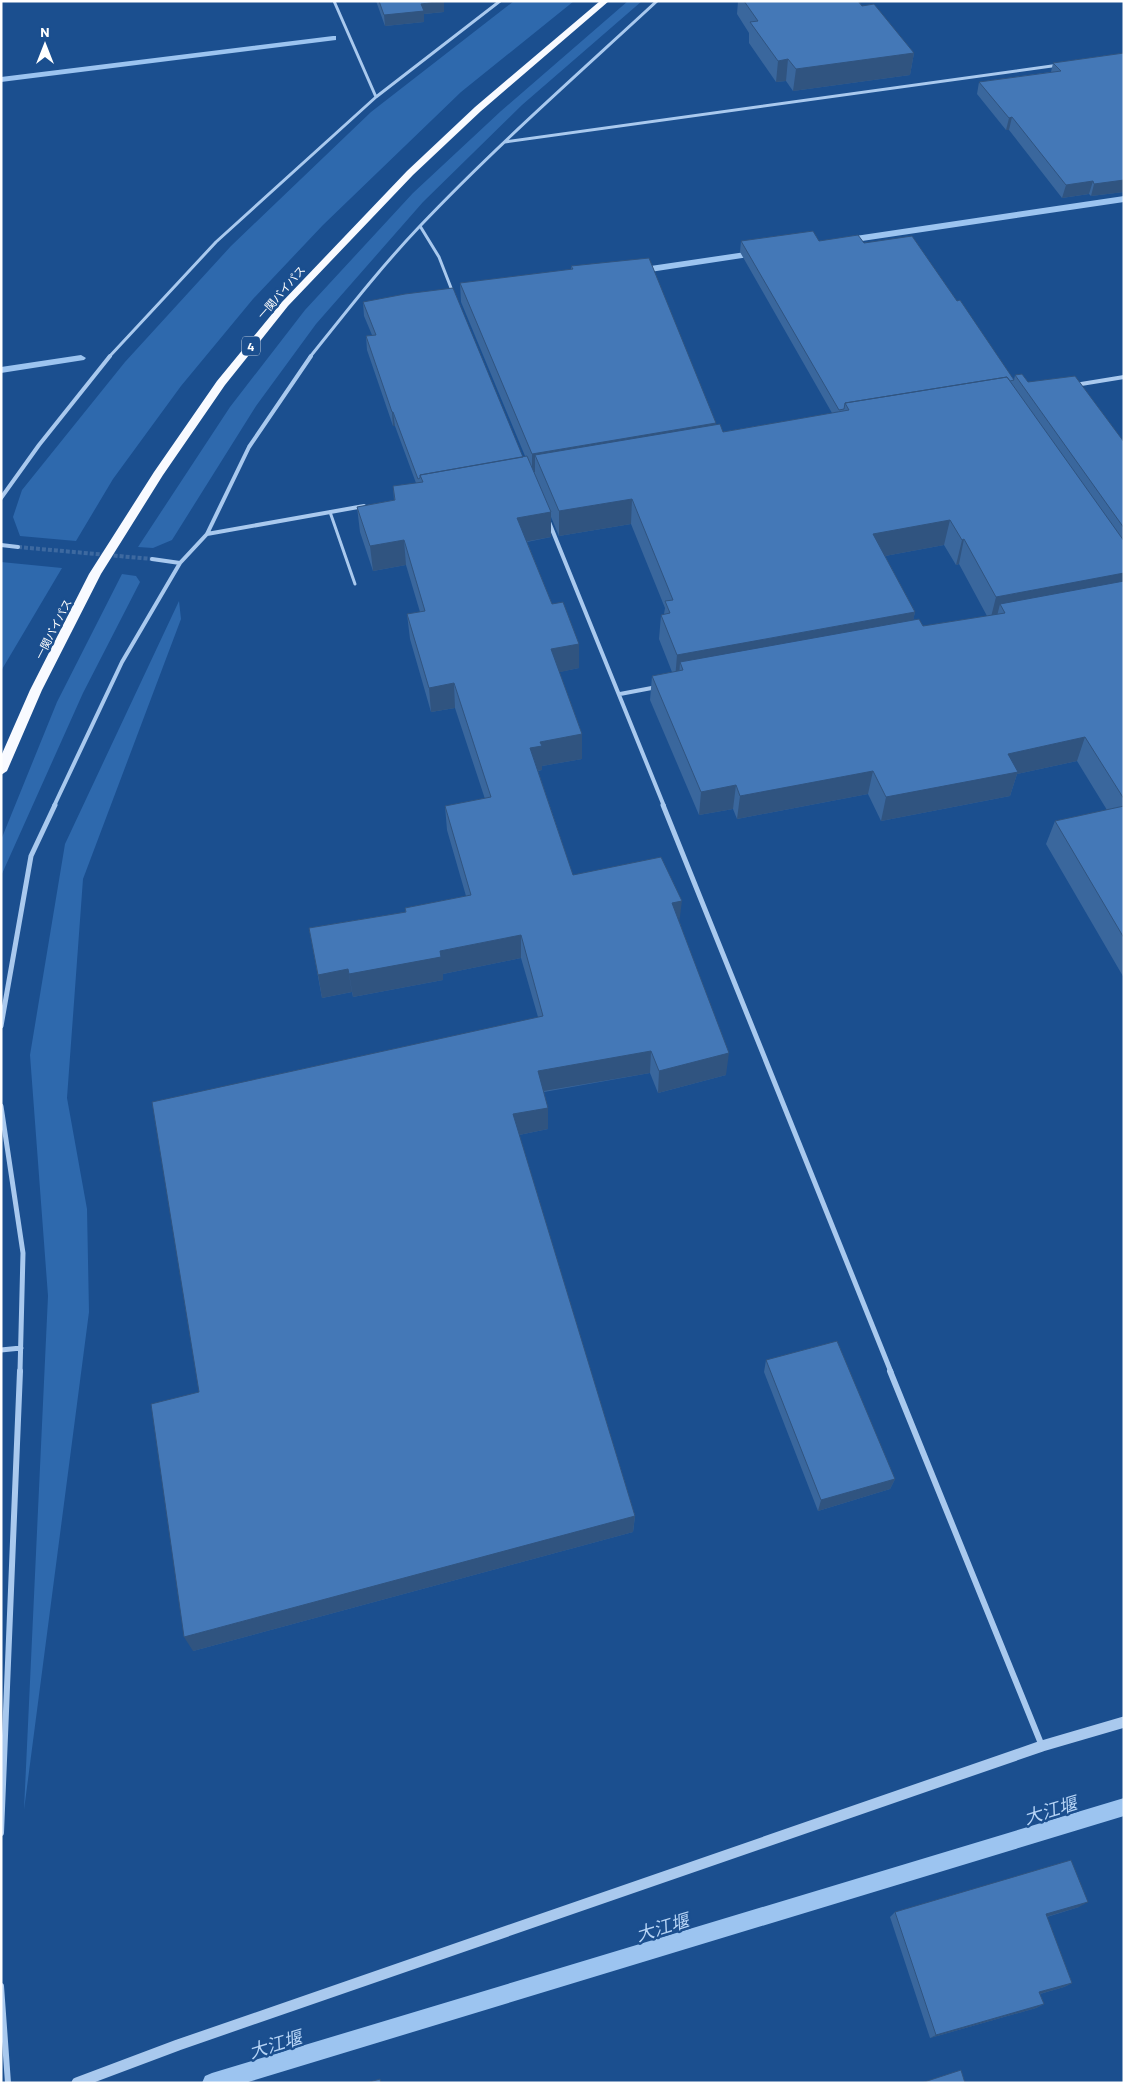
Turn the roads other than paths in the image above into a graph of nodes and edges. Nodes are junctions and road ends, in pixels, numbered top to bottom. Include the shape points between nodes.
1 (334, 1) edge
2 (500, 1) edge
3 (605, 1) edge
4 (657, 1) edge
5 (1065, 64) edge
6 (376, 97) junction
7 (506, 142) junction
8 (420, 226) junction
9 (458, 303) edge
10 (1124, 377) edge
11 (1067, 386) edge
12 (1, 498) edge
13 (368, 505) edge
14 (330, 512) junction
15 (545, 513) edge
16 (207, 534) junction
17 (1, 545) edge
18 (18, 547) tunnel mouth
19 (152, 559) tunnel mouth
20 (180, 563) junction
21 (355, 584) dead end
22 (658, 687) edge
23 (620, 694) junction
24 (1, 772) edge
25 (1, 1026) edge
26 (1, 1106) edge
27 (21, 1348) junction
28 (1, 1350) edge
29 (1124, 1722) edge
30 (1042, 1746) junction
31 (1, 1833) edge
32 (1, 1986) edge
33 (8, 2083) edge
34 (77, 2083) edge

1 - 6 street
2 - 6 street
3 - 24 highway, 一関バイパス / 4 via 478,108 410,173 285,304 221,383 95,574 36,690
4 - 7 street
5 - 7 street
6 - 12 street via 216,242 165,295 108,358
7 - 8 street
8 - 9 street via 439,257
8 - 16 street via 365,288 304,365 249,448
10 - 11 street
13 - 14 street
14 - 16 street
14 - 21 lane
15 - 23 street
16 - 20 street
17 - 18 street
19 - 20 street
20 - 25 street via 122,662 31,856
22 - 23 street
23 - 30 street via 724,960
26 - 27 street via 23,1253
27 - 28 street
27 - 31 street
29 - 30 street
30 - 34 street via 178,2045
32 - 33 street

